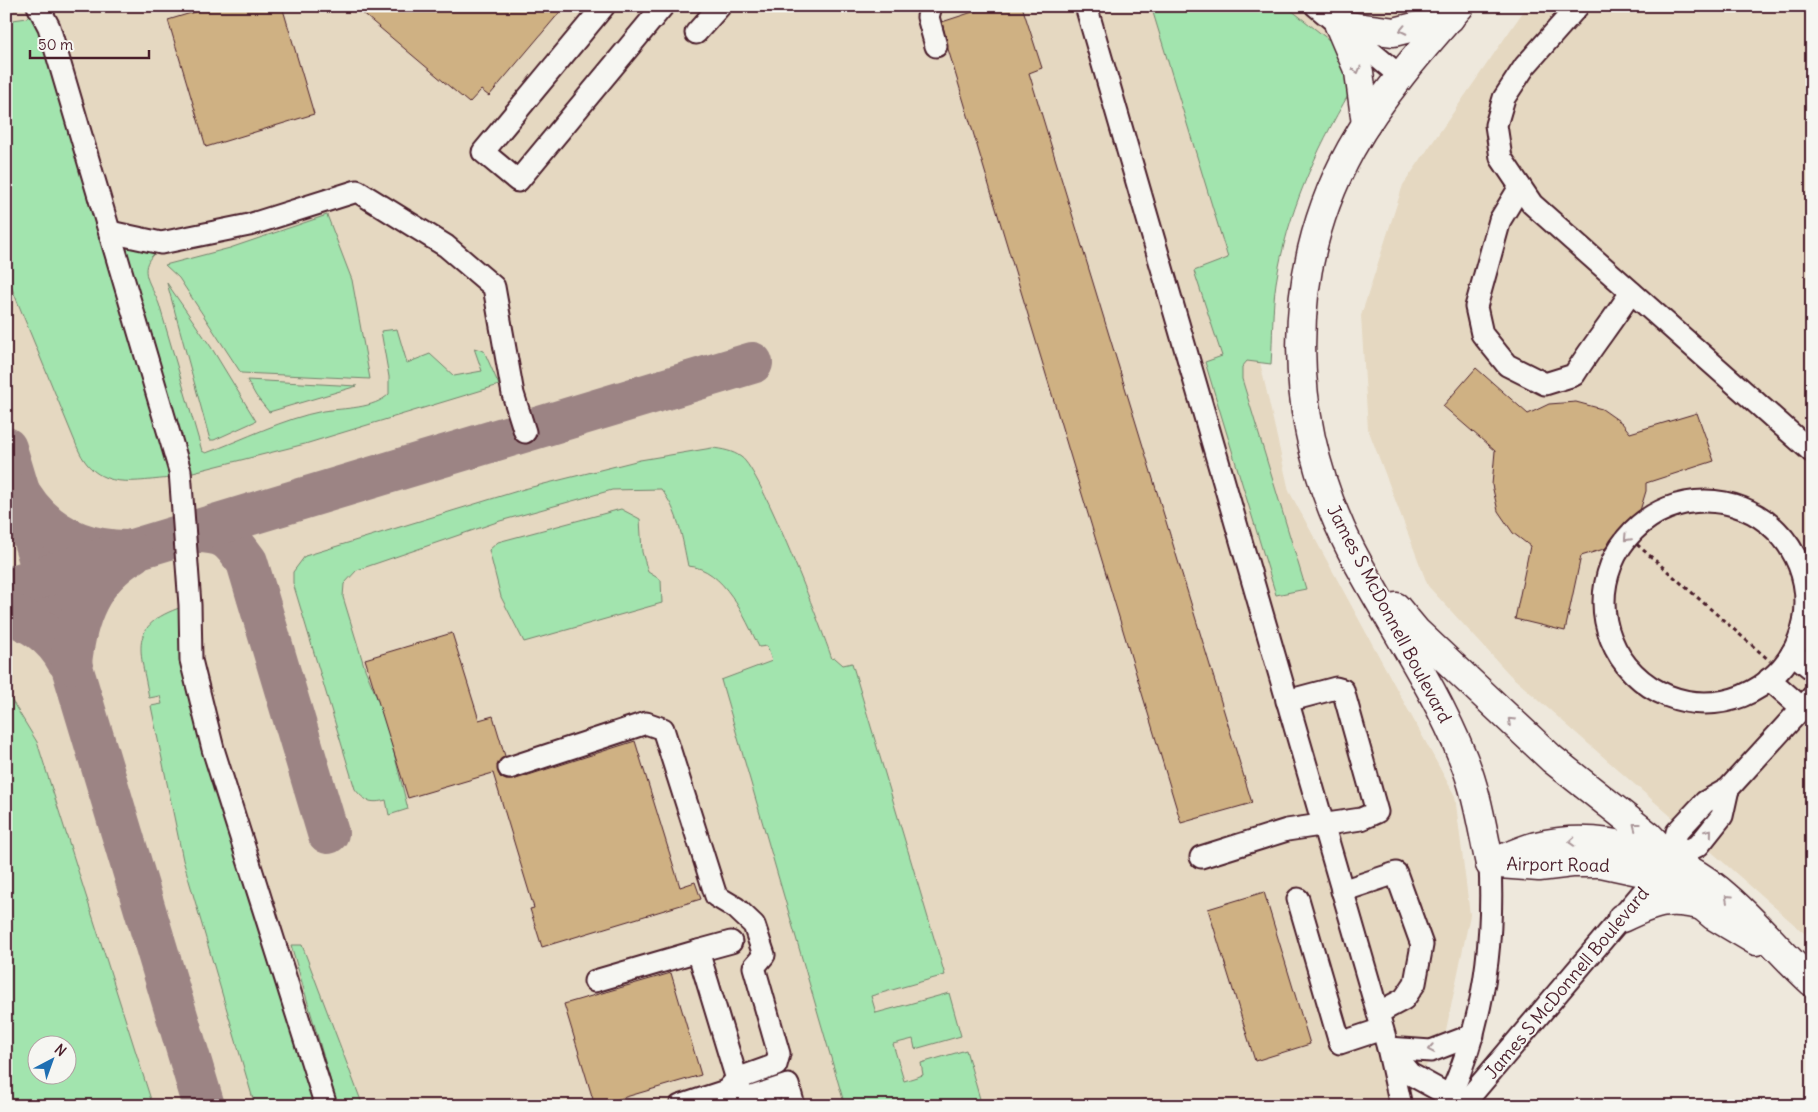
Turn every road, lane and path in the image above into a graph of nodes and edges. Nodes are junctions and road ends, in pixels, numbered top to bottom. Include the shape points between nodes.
1 (38, 6) edge
2 (604, 6) edge
3 (663, 6) edge
4 (931, 6) edge
5 (1086, 6) edge
6 (1316, 6) edge
7 (1578, 6) edge
8 (717, 7) edge
9 (1455, 12) edge
10 (1339, 25) junction
11 (696, 33) dead end
12 (936, 46) dead end
13 (1400, 76) junction
14 (1366, 124) junction
15 (1520, 187) junction
16 (110, 232) junction
17 (1631, 292) junction
18 (525, 432) dead end
19 (1812, 452) edge
20 (1627, 535) junction
21 (1358, 563) junction
22 (1780, 667) junction
23 (1812, 669) edge
24 (1287, 701) junction
25 (1807, 702) edge
26 (509, 768) dead end
27 (1323, 826) junction
28 (1201, 857) dead end
29 (1490, 864) junction
30 (1664, 867) junction
31 (1342, 891) junction
32 (1298, 899) dead end
33 (1702, 906) junction
34 (1622, 918) junction
35 (731, 942) dead end
36 (698, 951) junction
37 (1786, 959) junction
38 (595, 981) dead end
39 (1812, 982) edge
40 (1382, 1030) junction
41 (1473, 1035) junction
42 (737, 1079) junction
43 (744, 1103) edge
44 (1455, 1103) edge
45 (326, 1106) edge
46 (680, 1106) edge
47 (794, 1106) edge
48 (1401, 1106) edge

1 - 16 street via 49,27
2 - 3 street via 483,152 518,181
4 - 12 street via 928,17
5 - 24 street
6 - 10 street
7 - 15 street via 1525,66 1504,98 1496,124 1501,158
8 - 11 street
9 -> 10 main road via 1394,32
9 - 13 main road, James S McDonnell Boulevard
10 - 13 street
10 -> 14 main road via 1359,72
13 - 14 main road, James S McDonnell Boulevard
14 - 21 main road, James S McDonnell Boulevard via 1333,185 1321,218 1303,301 1301,359 1315,462
15 - 17 street via 1532,204
15 - 17 street via 1500,220 1476,307 1482,334 1507,365 1544,384 1574,376
16 - 18 street via 161,243 249,225 357,191 446,246 494,287 513,394
16 - 45 street via 180,471 191,660 212,750
17 - 19 street
20 - 22 path
20 - 22 street via 1644,520 1675,505 1709,501 1743,508 1772,526 1792,551 1804,581 1806,613 1797,644
20 -> 22 street via 1606,576 1603,610 1612,644 1631,672 1659,693 1692,703 1724,702 1754,691
21 - 29 main road, James S McDonnell Boulevard via 1454,735 1476,799
30 -> 21 main road, Airport Road via 1649,836 1552,760 1416,631
22 - 23 street
22 - 25 street
24 - 27 street
24 - 27 street via 1336,688 1343,690 1378,808 1374,815
25 - 30 street via 1728,789 1705,802 1676,832
26 - 42 street via 646,723 663,729 716,896 736,908 754,925 764,955 754,967 780,1054 776,1065
27 - 28 street via 1287,830
27 - 31 street
29 - 30 main road, Airport Road via 1536,846 1573,842 1608,843 1642,850
29 - 41 street, James S McDonnell Boulevard via 1490,938 1483,993
30 - 33 main road, Airport Road via 1676,886
30 - 34 street, James S McDonnell Boulevard
37 -> 30 main road, Airport Road via 1728,898 1701,876
31 - 40 street
31 - 40 street via 1396,873 1422,945 1414,983
32 - 40 street via 1340,1044
33 - 34 main road via 1668,900
33 - 37 main road, Airport Road
34 - 44 street, James S McDonnell Boulevard
35 - 36 street
36 - 38 street
36 - 42 street
37 - 39 main road, Airport Road
41 -> 40 street via 1431,1051
40 - 44 street via 1410,1074
40 - 48 street
41 - 44 street, James S McDonnell Boulevard
42 - 43 street
42 - 46 street via 726,1090
43 - 47 street via 788,1085

